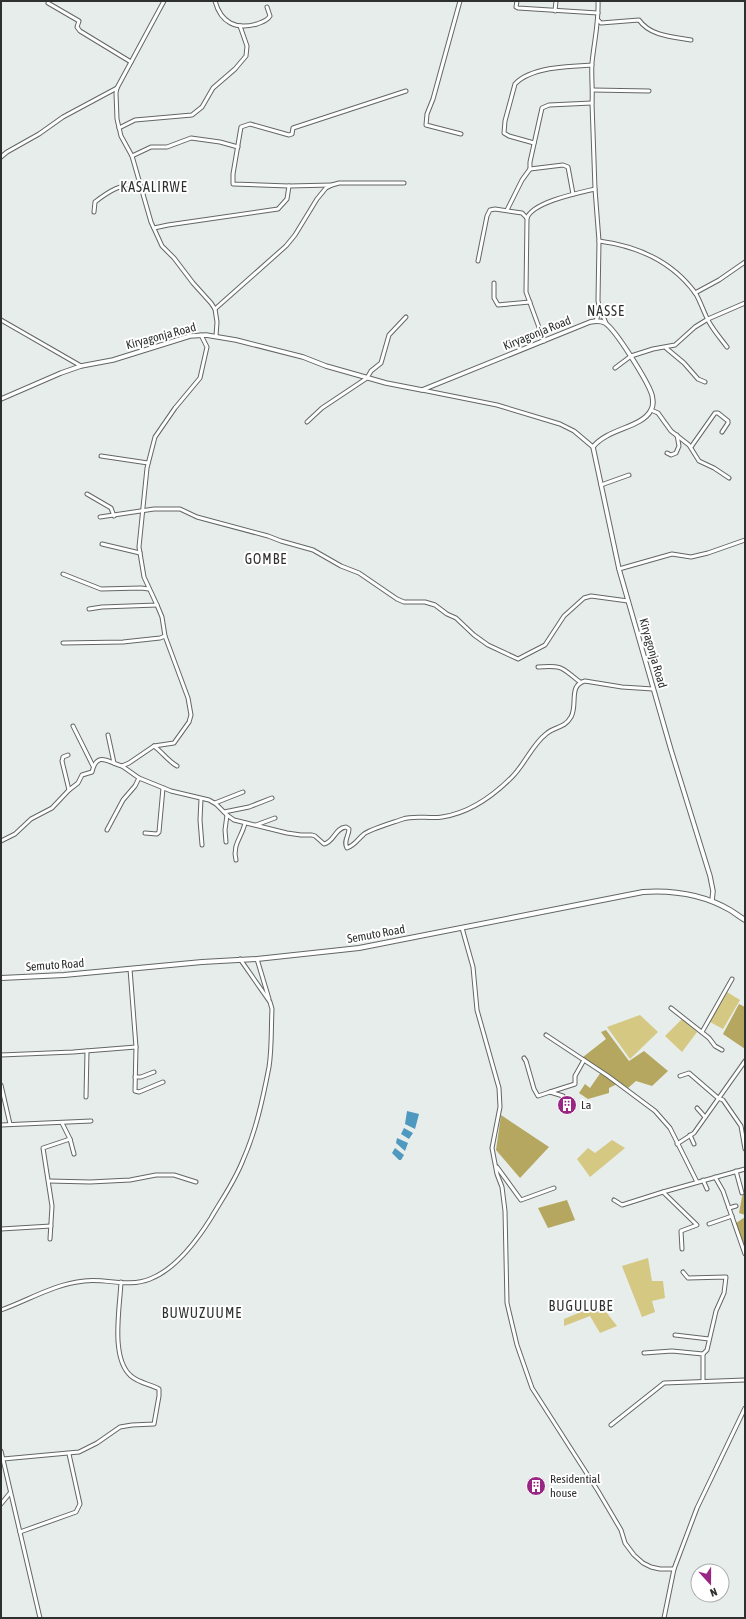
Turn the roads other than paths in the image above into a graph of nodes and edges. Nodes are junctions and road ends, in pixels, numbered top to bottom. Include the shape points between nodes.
1 (164, 1) edge
2 (215, 1) edge
3 (460, 1) edge
4 (517, 1) edge
5 (556, 1) edge
6 (598, 1) edge
7 (48, 3) dead end
8 (267, 7) dead end
9 (555, 11) junction
10 (598, 13) junction
11 (598, 20) junction
12 (240, 26) junction
13 (691, 40) dead end
14 (131, 62) junction
15 (592, 65) junction
16 (117, 88) junction
17 (593, 90) junction
18 (406, 91) dead end
19 (649, 91) dead end
20 (592, 103) junction
21 (119, 128) junction
22 (461, 134) dead end
23 (534, 143) junction
24 (238, 147) junction
25 (132, 156) junction
26 (1, 157) edge
27 (530, 169) junction
28 (404, 183) dead end
29 (140, 184) junction
30 (332, 185) junction
31 (289, 186) junction
32 (595, 189) junction
33 (573, 194) junction
34 (507, 210) junction
35 (94, 212) dead end
36 (527, 218) junction
37 (154, 228) junction
38 (599, 241) junction
39 (478, 261) dead end
40 (745, 262) edge
41 (494, 283) dead end
42 (695, 293) junction
43 (530, 302) junction
44 (745, 303) edge
45 (215, 309) junction
46 (600, 309) junction
47 (406, 317) dead end
48 (708, 319) junction
49 (1, 320) edge
50 (596, 321) junction
51 (606, 324) junction
52 (201, 335) junction
53 (216, 336) junction
54 (544, 341) junction
55 (727, 347) dead end
56 (666, 348) junction
57 (631, 356) junction
58 (81, 366) junction
59 (615, 368) dead end
60 (366, 378) junction
61 (705, 382) dead end
62 (422, 390) junction
63 (1, 398) edge
64 (651, 410) junction
65 (307, 422) dead end
66 (722, 432) dead end
67 (677, 435) junction
68 (691, 447) junction
69 (593, 448) junction
70 (667, 453) dead end
71 (101, 456) dead end
72 (148, 463) junction
73 (629, 475) dead end
74 (729, 478) dead end
75 (601, 485) junction
76 (87, 494) dead end
77 (142, 512) junction
78 (114, 516) junction
79 (100, 517) dead end
80 (745, 540) edge
81 (102, 544) dead end
82 (140, 553) junction
83 (619, 569) junction
84 (63, 574) dead end
85 (149, 589) junction
86 (628, 601) junction
87 (156, 605) junction
88 (89, 609) dead end
89 (165, 636) junction
90 (63, 643) dead end
91 (538, 667) dead end
92 (580, 682) junction
93 (653, 688) junction
94 (73, 726) dead end
95 (108, 735) dead end
96 (154, 746) junction
97 (68, 755) dead end
98 (114, 763) junction
99 (93, 766) junction
100 (122, 766) junction
101 (177, 766) dead end
102 (139, 778) junction
103 (163, 788) junction
104 (69, 790) junction
105 (243, 792) dead end
106 (201, 798) junction
107 (272, 798) dead end
108 (215, 803) junction
109 (224, 812) junction
110 (227, 815) junction
111 (275, 818) dead end
112 (245, 823) junction
113 (254, 825) junction
114 (107, 830) dead end
115 (144, 833) dead end
116 (1, 841) edge
117 (226, 842) dead end
118 (202, 845) dead end
119 (236, 860) dead end
120 (712, 901) junction
121 (745, 920) edge
122 (462, 928) junction
123 (240, 959) junction
124 (257, 959) junction
125 (130, 969) junction
126 (1, 978) edge
127 (732, 979) dead end
128 (270, 1002) junction
129 (671, 1008) dead end
130 (702, 1032) junction
131 (546, 1035) dead end
132 (136, 1047) junction
133 (722, 1050) dead end
134 (87, 1051) junction
135 (1, 1055) edge
136 (524, 1058) dead end
137 (584, 1060) junction
138 (745, 1061) edge
139 (154, 1072) dead end
140 (680, 1076) dead end
141 (135, 1077) junction
142 (164, 1082) dead end
143 (1, 1085) edge
144 (550, 1092) junction
145 (563, 1096) dead end
146 (86, 1097) dead end
147 (718, 1098) junction
148 (697, 1108) dead end
149 (705, 1117) junction
150 (91, 1121) dead end
151 (62, 1123) junction
152 (10, 1124) junction
153 (1, 1125) edge
154 (690, 1135) junction
155 (70, 1140) junction
156 (677, 1144) junction
157 (694, 1144) dead end
158 (745, 1149) edge
159 (74, 1154) dead end
160 (496, 1164) junction
161 (745, 1169) edge
162 (736, 1171) junction
163 (715, 1177) junction
164 (703, 1180) junction
165 (49, 1181) junction
166 (196, 1182) dead end
167 (697, 1182) junction
168 (554, 1188) dead end
169 (707, 1189) dead end
170 (664, 1192) junction
171 (742, 1193) dead end
172 (614, 1200) dead end
173 (736, 1206) dead end
174 (729, 1208) junction
175 (732, 1216) junction
176 (709, 1224) dead end
177 (51, 1226) junction
178 (1, 1229) edge
179 (50, 1239) dead end
180 (682, 1249) dead end
181 (745, 1254) edge
182 (683, 1272) dead end
183 (121, 1282) junction
184 (1, 1310) edge
185 (675, 1335) dead end
186 (709, 1339) junction
187 (644, 1353) dead end
188 (703, 1354) junction
189 (745, 1380) edge
190 (703, 1381) junction
191 (745, 1408) edge
192 (611, 1425) dead end
193 (1, 1451) edge
194 (69, 1454) junction
195 (3, 1459) junction
196 (10, 1493) junction
197 (1, 1504) edge
198 (20, 1532) junction
199 (674, 1569) junction
200 (40, 1618) edge
201 (664, 1618) edge

1 - 14 street
2 - 12 street via 222,16 232,24
3 - 22 street via 433,99 426,114 426,125
4 - 9 street via 518,8
5 - 9 street
6 - 10 street
7 - 14 street via 79,21 77,27 80,31
8 - 12 street via 270,16 268,19 246,27
9 - 10 street
10 - 11 street
11 - 13 street via 601,23 638,20 644,28 666,36
11 - 15 street
12 - 21 street via 247,46 246,56 213,88 202,107 192,115 135,120
14 - 16 street
15 - 17 street
15 - 23 street via 552,69 530,75 515,84 504,133
16 - 21 street
16 - 26 street via 63,117
17 - 19 street
17 - 20 street
18 - 24 street via 293,128 292,134 289,135 245,124 241,127
20 - 23 street via 545,106 541,110
20 - 32 street
21 - 25 street
23 - 27 street
24 - 25 street via 191,138 167,148 151,147
24 - 31 street via 233,184
25 - 29 street
27 - 33 street via 563,165 568,167
27 - 34 street
28 - 30 street
29 - 35 street via 123,186 105,194 95,202
29 - 37 street
30 - 31 street
30 - 45 street via 326,188 286,246
31 - 37 street via 287,198 278,209
32 - 33 street
32 - 38 street
33 - 36 street via 531,211
34 - 36 street via 522,213
34 - 39 street via 492,209 488,212
36 - 43 street via 526,292
37 - 45 street via 162,246
38 - 42 street via 638,250 664,263 677,272
38 - 46 street
40 - 42 street
41 - 43 street via 494,298 498,304
42 - 48 street
43 - 54 street
44 - 48 street
45 - 53 street
46 - 50 street
46 - 51 street
47 - 60 street via 389,335 381,363
48 - 55 street
48 - 56 street via 695,327 680,342
49 - 58 street
50 - 51 street
50 - 54 street, Kiryagonja Road
51 - 57 street
52 - 53 street, Kiryagonja Road
52 - 58 street, Kiryagonja Road via 190,336 113,360
52 - 72 street via 207,346 200,378 154,437
53 - 60 street, Kiryagonja Road via 303,357
54 - 62 street, Kiryagonja Road
56 - 57 street
56 - 61 street via 698,379
57 - 59 street
57 - 64 street via 651,391
58 - 63 street, Kiryagonja Road
60 - 62 street, Kiryagonja Road
60 - 65 street via 322,408
62 - 69 street via 497,405 560,424 574,431
64 - 67 street via 658,413
64 - 69 street via 641,420 601,439
66 - 68 street via 728,421 718,412
67 - 68 street
67 - 70 street via 679,446 676,453
68 - 74 street via 699,461
69 - 75 street, Kiryagonja Road
71 - 72 street
72 - 77 street
73 - 75 street
75 - 83 street, Kiryagonja Road
76 - 78 street via 110,508
77 - 78 street
77 - 82 street
77 - 86 street via 180,510 312,550 359,573 397,599 435,605 456,618 488,645 518,658 545,645 564,616 584,598 591,596
78 - 79 street
80 - 83 street via 691,557 672,554
81 - 82 street
82 - 85 street
83 - 86 street, Kiryagonja Road
84 - 85 street via 101,589
85 - 87 street
86 - 93 street, Kiryagonja Road
87 - 88 street
87 - 89 street via 162,617
89 - 90 street via 123,642
89 - 96 street via 188,698 191,715 174,743
91 - 92 street via 559,666
92 - 93 street
92 - 113 street via 575,687 572,716 566,723 546,734 513,776 478,805 442,817 404,819 363,834 353,846 347,848 345,845 349,829 346,827 339,829 324,844 312,835
93 - 120 street, Kiryagonja Road via 710,876
94 - 99 street
95 - 98 street
96 - 100 street
96 - 101 street
97 - 104 street via 63,757 62,761
98 - 99 street via 105,759 99,760
98 - 100 street
99 - 104 street via 92,772 84,774
100 - 102 street
102 - 103 street
102 - 114 street via 123,800
103 - 106 street
103 - 115 street via 159,832
104 - 116 street via 48,812 31,819 15,834
105 - 108 street
106 - 108 street
106 - 118 street
107 - 109 street via 249,807
108 - 109 street
109 - 110 street
110 - 112 street
110 - 117 street
111 - 113 street
112 - 113 street
112 - 119 street via 235,847
120 - 121 main road, Semuto Road
120 - 122 main road, Semuto Road via 684,894 643,892
122 - 124 main road, Semuto Road via 359,948
122 - 160 street via 473,967 477,1010 499,1088 500,1106 492,1148
123 - 124 main road, Semuto Road
123 - 125 main road, Semuto Road
123 - 128 street
124 - 128 street
125 - 126 main road, Semuto Road via 34,978
125 - 132 street
127 - 130 street
128 - 183 street via 272,1009 269,1066 254,1131 233,1182 199,1237 182,1257 150,1279 135,1283
129 - 130 street
130 - 133 street
131 - 137 street
132 - 134 street
132 - 141 street
134 - 135 street
134 - 146 street
136 - 144 street via 538,1096
137 - 144 street via 575,1076 575,1084
137 - 156 street via 655,1111 670,1128
138 - 147 street
139 - 141 street
140 - 147 street via 689,1073
141 - 142 street via 136,1093
143 - 152 street
144 - 145 street
147 - 149 street
147 - 158 street via 723,1100 741,1126
148 - 149 street
149 - 154 street
150 - 151 street
151 - 152 street
151 - 155 street
152 - 153 street
154 - 156 street
154 - 157 street
155 - 159 street
155 - 165 street via 43,1148
156 - 167 street
160 - 168 street via 521,1200
160 - 199 street via 505,1211 507,1303 517,1345 532,1388 598,1491 634,1555 651,1567 660,1570
161 - 162 street
162 - 163 street
162 - 171 street
163 - 164 street
163 - 174 street
164 - 167 street
164 - 169 street
165 - 166 street via 90,1182 174,1175
165 - 177 street
167 - 170 street
170 - 172 street via 622,1205
170 - 180 street via 697,1225 681,1231
173 - 174 street
174 - 175 street
175 - 176 street
175 - 181 street
177 - 178 street
177 - 179 street
182 - 186 street via 688,1278 726,1276 724,1293 716,1311
183 - 184 street via 73,1282
183 - 194 street via 118,1348 126,1371 159,1389 154,1424 120,1427 97,1443
185 - 186 street
186 - 188 street via 707,1350
187 - 188 street via 672,1351
188 - 190 street
189 - 190 street
190 - 192 street via 664,1384
191 - 199 street via 697,1508
193 - 195 street
194 - 195 street
194 - 198 street via 80,1504 78,1510
195 - 196 street
196 - 197 street
196 - 198 street
198 - 200 street
199 - 201 street

